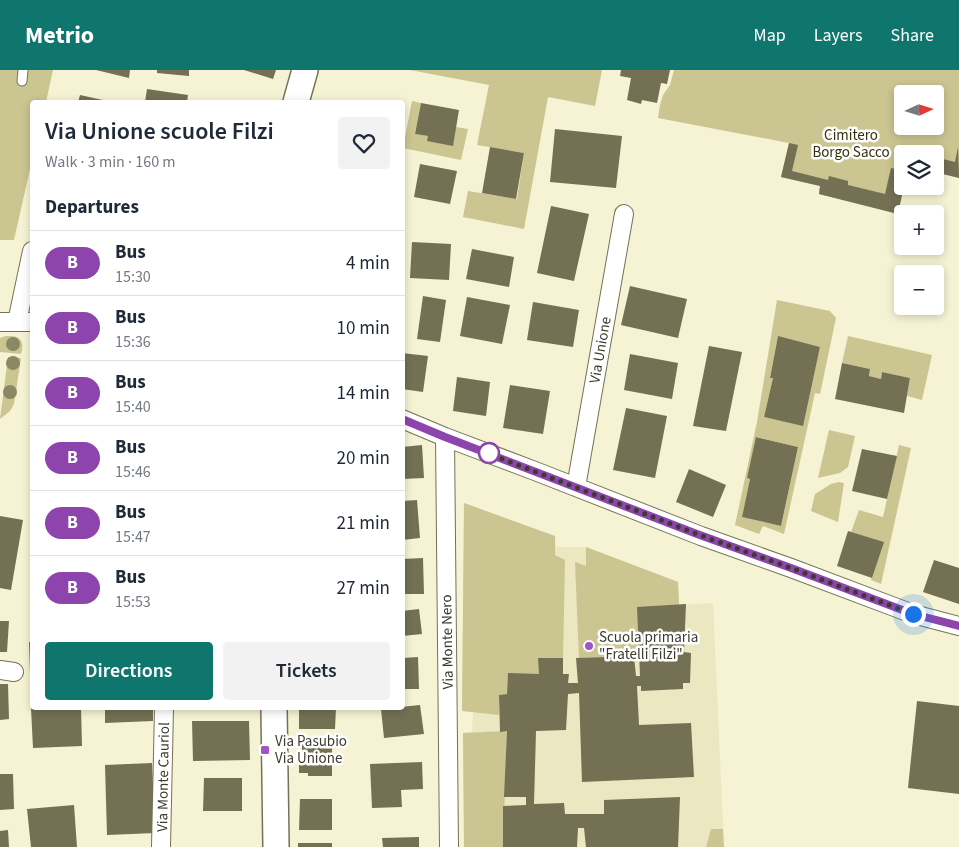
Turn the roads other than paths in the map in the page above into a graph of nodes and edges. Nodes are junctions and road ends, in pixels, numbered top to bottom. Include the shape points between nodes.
1 (23, 70) edge
2 (304, 70) edge
3 (22, 81) dead end
4 (296, 100) edge
5 (624, 214) dead end
6 (30, 260) edge
7 (17, 322) edge
8 (405, 420) edge
9 (445, 437) junction
10 (576, 487) junction
11 (959, 626) edge
12 (164, 710) edge
13 (274, 710) edge
14 (161, 847) edge
15 (276, 847) edge
16 (449, 847) edge

1 - 3 lane
2 - 4 street
5 - 10 street, Via Unione
6 - 7 street
8 - 9 street
9 - 10 street
9 - 16 street, Via Monte Nero
10 - 11 street via 913,614
12 - 14 street, Via Monte Cauriol
13 - 15 street

